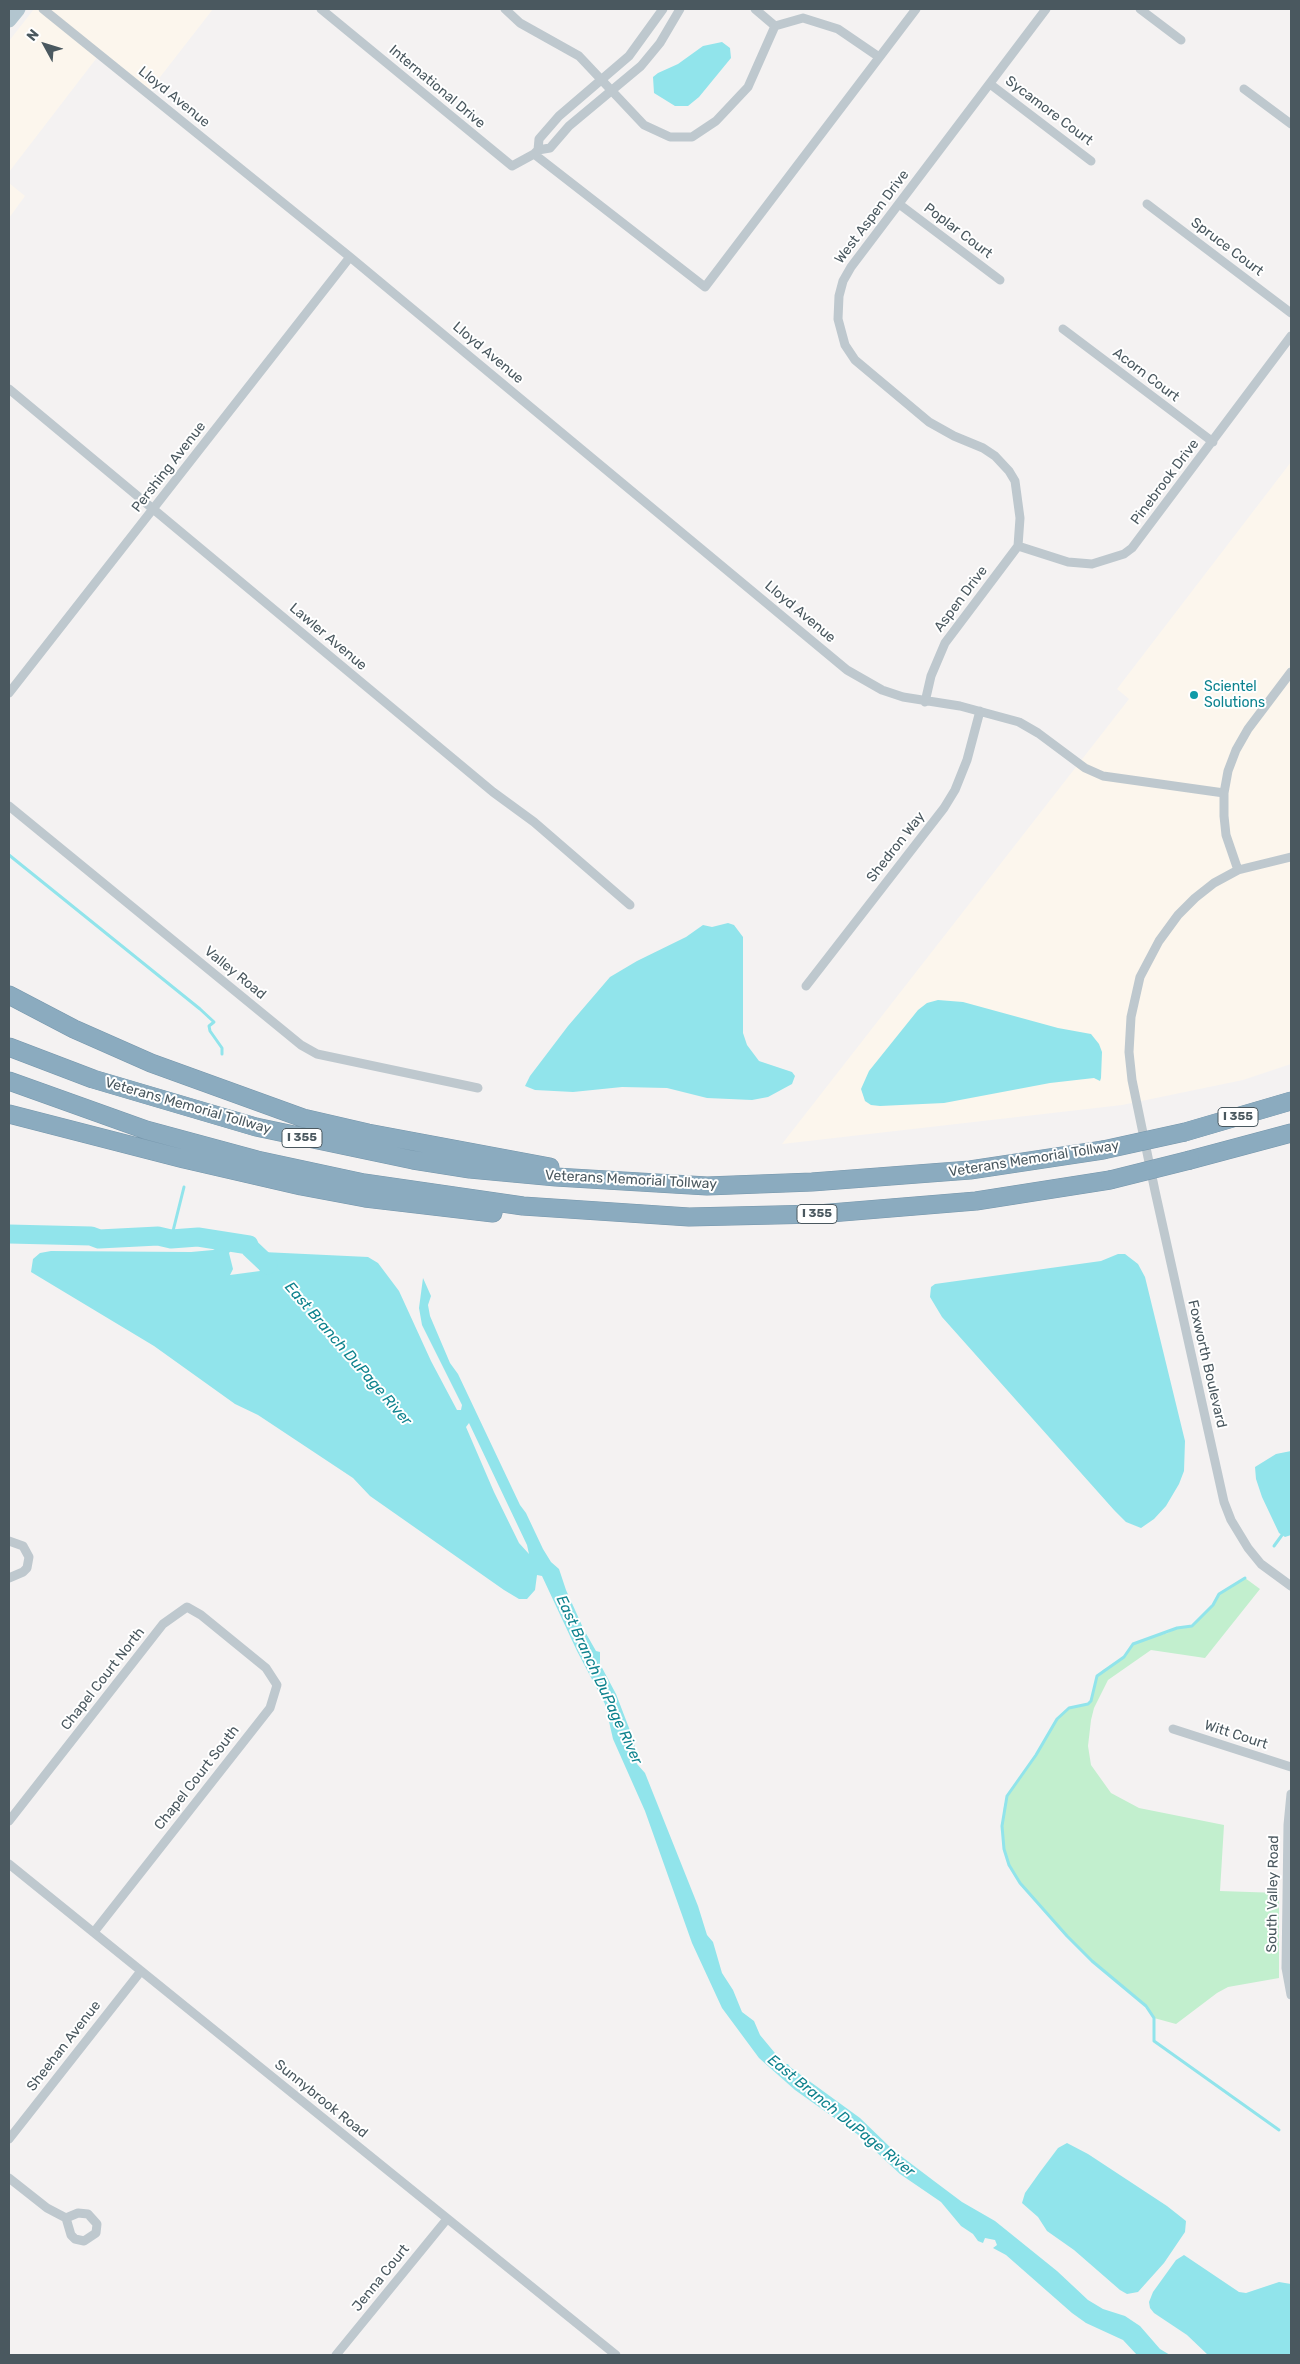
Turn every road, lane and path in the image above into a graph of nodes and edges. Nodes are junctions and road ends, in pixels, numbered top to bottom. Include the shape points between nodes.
1 (18, 9) edge
2 (43, 9) edge
3 (321, 9) edge
4 (505, 9) edge
5 (663, 9) edge
6 (680, 9) edge
7 (755, 9) edge
8 (916, 9) edge
9 (1046, 9) edge
10 (1140, 9) edge
11 (9, 20) edge
12 (775, 26) junction
13 (1181, 40) dead end
14 (879, 57) junction
15 (601, 80) junction
16 (990, 84) junction
17 (1244, 89) dead end
18 (611, 90) junction
19 (1291, 124) edge
20 (536, 152) junction
21 (1091, 161) dead end
22 (899, 204) junction
23 (1147, 204) dead end
24 (350, 257) junction
25 (1000, 280) dead end
26 (1291, 313) edge
27 (1063, 329) dead end
28 (1291, 336) edge
29 (9, 389) edge
30 (1213, 442) junction
31 (153, 509) junction
32 (1018, 546) junction
33 (1291, 672) edge
34 (9, 693) edge
35 (925, 702) junction
36 (980, 711) junction
37 (1224, 794) junction
38 (9, 806) edge
39 (1291, 856) edge
40 (1238, 870) junction
41 (630, 905) dead end
42 (806, 986) dead end
43 (9, 995) edge
44 (9, 1047) edge
45 (9, 1081) edge
46 (478, 1088) dead end
47 (1291, 1101) edge
48 (9, 1114) edge
49 (1291, 1133) edge
50 (606, 1181) junction
51 (523, 1206) junction
52 (9, 1541) edge
53 (9, 1578) edge
54 (1291, 1586) edge
55 (235, 1643) joint
56 (1173, 1729) dead end
57 (1291, 1768) edge
58 (1291, 1794) edge
59 (9, 1821) edge
60 (9, 1864) edge
61 (94, 1932) junction
62 (141, 1971) junction
63 (1291, 1994) edge
64 (9, 2139) edge
65 (9, 2178) edge
66 (66, 2218) dead end
67 (447, 2218) junction
68 (336, 2355) edge
69 (616, 2355) edge

1 - 11 main road
2 - 24 street, Lloyd Avenue
3 - 20 street, International Drive via 506,163 517,165
4 - 15 street via 520,23 579,56
5 - 15 street via 629,56
6 - 18 street, International Drive via 660,43 641,66
7 - 12 street
8 - 14 street
9 - 16 street, West Aspen Drive
10 - 13 street
12 - 14 street via 803,18 838,29
12 - 18 street via 748,87 716,121 692,137 670,137 644,124
14 - 20 street via 705,287
15 - 18 street
15 - 20 street via 559,116 539,139
16 - 21 street, Sycamore Court
16 - 22 street, West Aspen Drive
17 - 19 street
18 - 20 street, International Drive via 569,126 550,148
22 - 25 street, Poplar Court
22 - 32 street, West Aspen Drive via 843,281 838,319 845,345 855,360 923,417 942,430 983,448 1005,466 1015,481 1020,518
23 - 26 street, Spruce Court
24 - 31 street, Pershing Avenue
24 - 35 street, Lloyd Avenue via 847,670 882,690
27 - 30 street, Acorn Court
28 - 30 street, Pinebrook Drive
29 - 31 street, Lawler Avenue
30 - 32 street, Pinebrook Drive via 1143,535 1124,554 1092,564 1068,562
31 - 34 street, Pershing Avenue
31 - 41 street, Lawler Avenue via 534,822
32 - 35 street, Aspen Drive via 945,644 931,676
33 - 37 street via 1248,729 1231,764
35 - 36 street, Lloyd Avenue
36 - 37 street, Lloyd Avenue via 1025,726 1085,768 1103,776
36 - 42 street, Shedron Way via 967,760 944,808
37 - 40 street via 1226,835
38 - 46 street, Valley Road via 302,1045 317,1054
39 - 40 street, Foxworth Boulevard
40 - 54 street, Foxworth Boulevard via 1208,888 1178,915 1158,941 1140,978 1131,1017 1129,1052 1141,1124 1224,1502 1248,1548 1262,1564
43 - 50 highway via 150,1063 303,1118 570,1170
44 - 50 highway, Veterans Memorial Tollway / I 355 via 148,1096 226,1120 291,1135 470,1169
45 - 51 highway, I 355 via 146,1130 257,1160 364,1183
47 - 50 highway, Veterans Memorial Tollway / I 355, bridge via 1185,1132 1103,1150 970,1170 707,1186
48 - 51 highway via 184,1159 365,1198 492,1213
49 - 51 highway, I 355, bridge via 1110,1180 976,1201 818,1214 689,1217
52 - 53 street via 24,1546 29,1556 27,1568
55 - 59 street, Chapel Court North via 187,1607 167,1620
55 - 61 street, Chapel Court South via 266,1668 274,1679 277,1685 273,1703
56 - 57 street, Witt Court
58 - 63 street, South Valley Road via 1286,1968
60 - 61 street, Sunnybrook Road
61 - 62 street, Sunnybrook Road
62 - 64 street, Sheehan Avenue
62 - 67 street, Sunnybrook Road
65 - 66 street via 47,2208
67 - 68 street, Jenna Court
67 - 69 street, Sunnybrook Road

